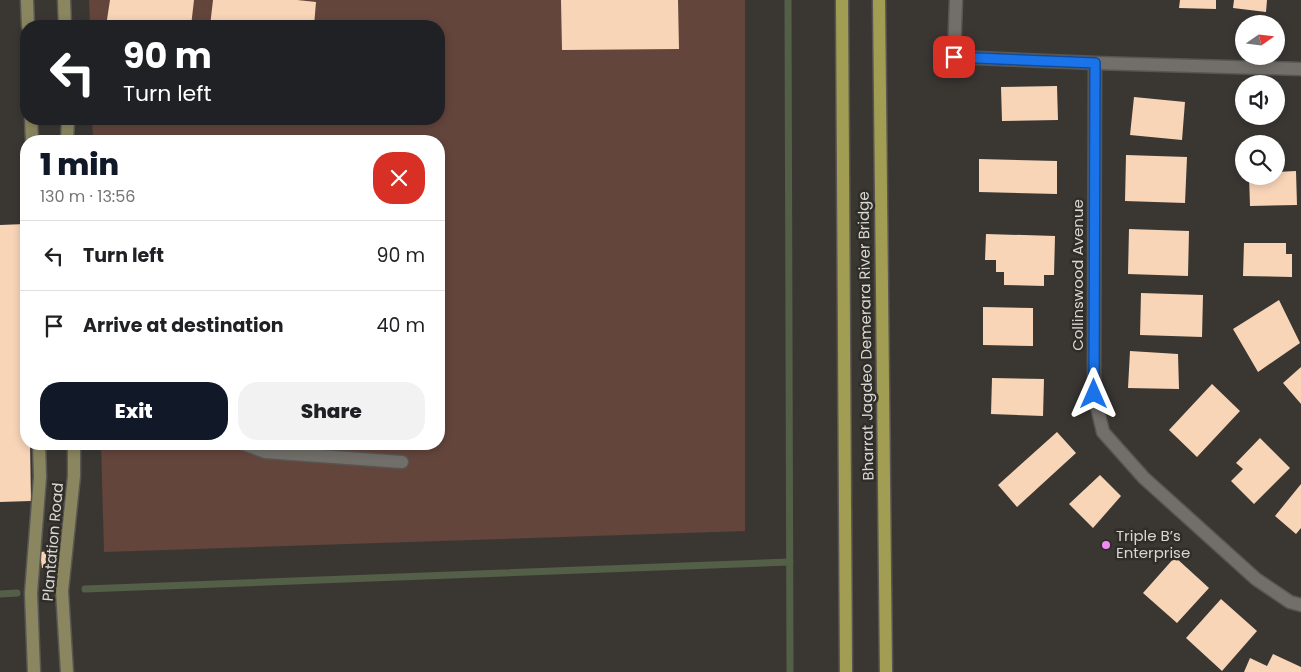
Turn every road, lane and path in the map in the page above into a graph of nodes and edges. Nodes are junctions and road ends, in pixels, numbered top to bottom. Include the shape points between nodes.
1 (27, 0) edge
2 (64, 0) edge
3 (842, 0) edge
4 (879, 0) edge
5 (956, 0) edge
6 (28, 20) edge
7 (65, 20) edge
8 (1095, 63) junction
9 (1301, 69) edge
10 (39, 450) edge
11 (74, 450) edge
12 (260, 450) edge
13 (402, 462) dead end
14 (1301, 605) edge
15 (34, 672) edge
16 (67, 672) edge
17 (846, 672) edge
18 (886, 672) edge

1 - 6 street
2 - 7 street
3 - 17 main road, Bharrat Jagdeo Demerara River Bridge
4 - 18 main road, Bharrat Jagdeo Demerara River Bridge
5 - 8 street via 954,57
8 - 9 street
8 - 14 street, Collinswood Avenue via 1094,394 1102,432 1144,478 1256,579 1290,602
10 - 15 street, Plantation Road via 40,477 30,593
11 - 16 street, Plantation Road via 62,591
12 - 13 street

